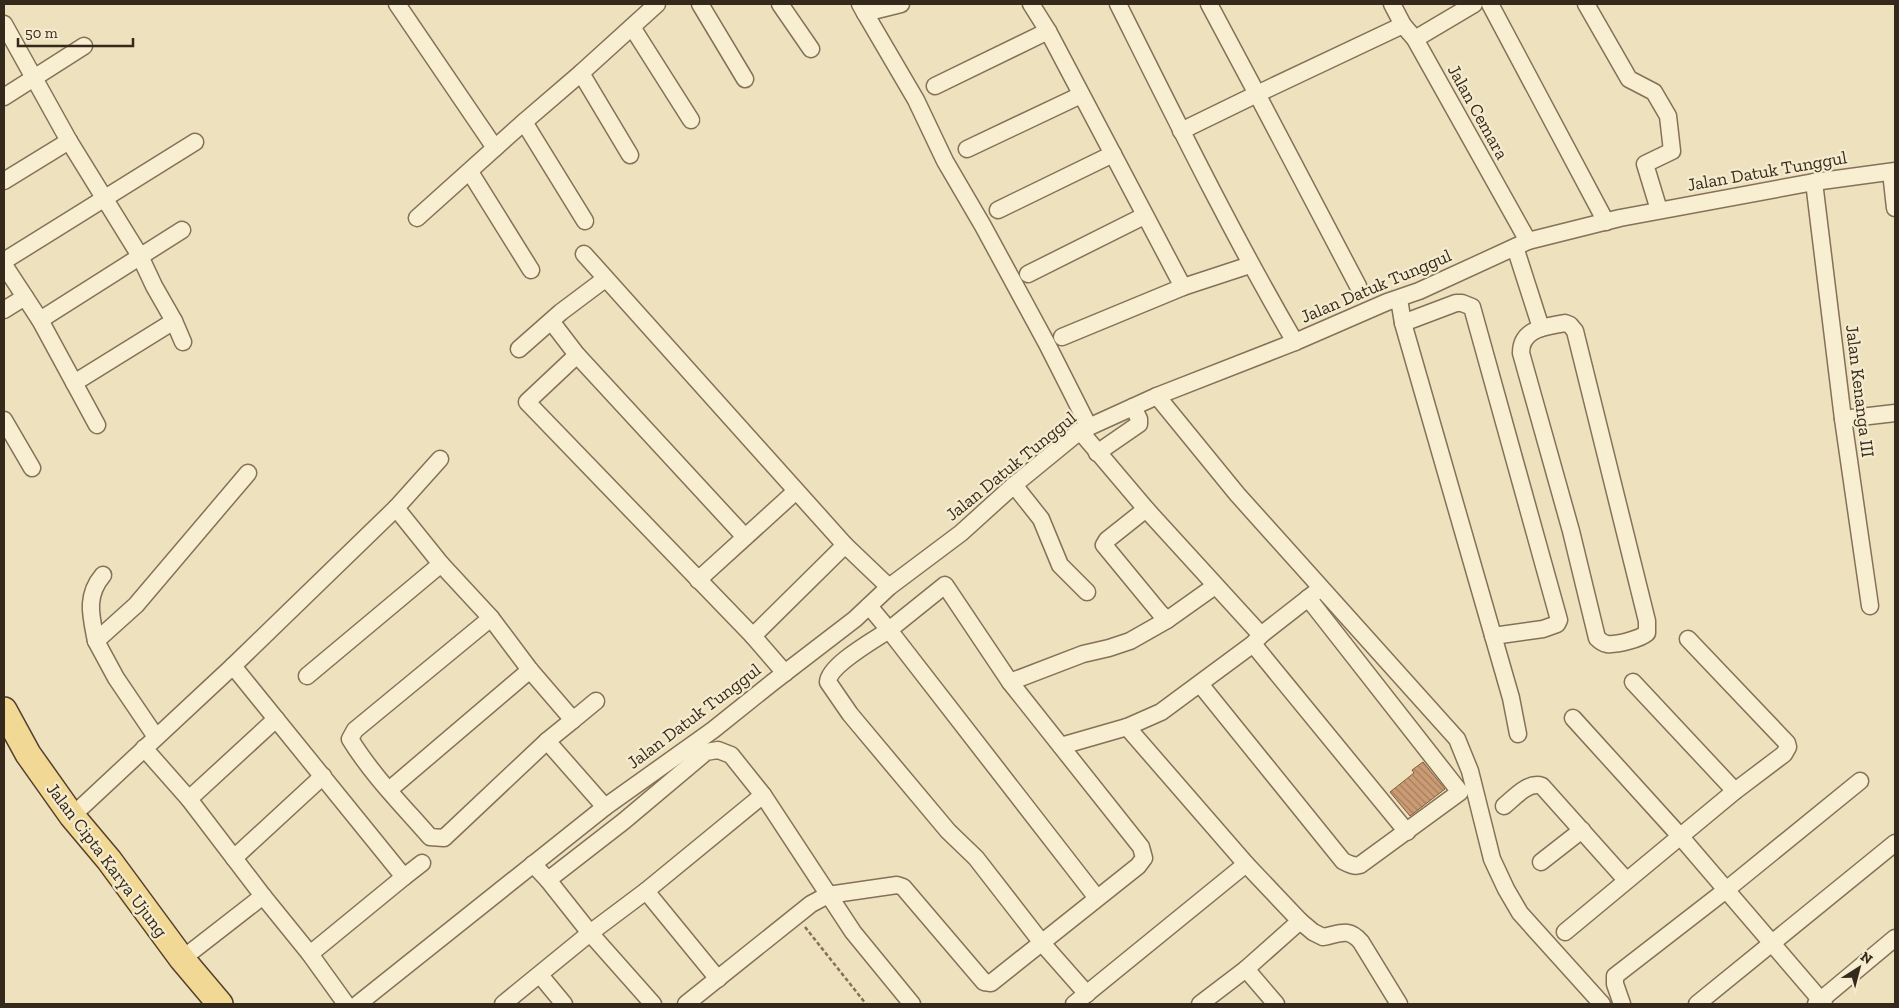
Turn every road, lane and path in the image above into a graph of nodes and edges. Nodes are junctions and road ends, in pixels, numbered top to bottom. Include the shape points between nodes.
1 (657, 4) edge
2 (700, 4) edge
3 (780, 4) edge
4 (901, 4) edge
5 (1031, 4) edge
6 (1118, 4) edge
7 (1209, 4) edge
8 (1392, 4) edge
9 (1474, 4) edge
10 (1490, 4) edge
11 (1586, 4) edge
12 (400, 5) edge
13 (868, 9) edge
14 (4, 24) edge
15 (1403, 25) junction
16 (632, 27) junction
17 (1048, 31) junction
18 (1415, 39) junction
19 (84, 46) dead end
20 (811, 49) dead end
21 (581, 73) junction
22 (34, 78) junction
23 (746, 80) dead end
24 (935, 86) dead end
25 (1257, 94) junction
26 (1081, 95) junction
27 (4, 97) edge
28 (691, 120) dead end
29 (524, 122) junction
30 (1181, 131) junction
31 (69, 141) junction
32 (195, 142) dead end
33 (496, 148) junction
34 (967, 149) dead end
35 (1113, 154) junction
36 (630, 155) dead end
37 (470, 172) junction
38 (1893, 172) edge
39 (4, 181) edge
40 (1814, 182) junction
41 (104, 199) junction
42 (1895, 208) edge
43 (998, 210) dead end
44 (1659, 210) junction
45 (1144, 216) junction
46 (417, 218) dead end
47 (585, 221) dead end
48 (1606, 222) junction
49 (182, 230) dead end
50 (1522, 244) junction
51 (584, 254) dead end
52 (140, 256) junction
53 (4, 263) edge
54 (1250, 265) junction
55 (530, 270) dead end
56 (1028, 274) dead end
57 (605, 280) junction
58 (1358, 286) dead end
59 (1182, 287) junction
60 (25, 297) junction
61 (1399, 299) junction
62 (4, 310) edge
63 (40, 320) junction
64 (174, 321) junction
65 (551, 321) junction
66 (1404, 324) junction
67 (1541, 328) junction
68 (1062, 337) dead end
69 (183, 342) dead end
70 (1295, 342) junction
71 (519, 349) dead end
72 (577, 355) junction
73 (74, 383) junction
74 (1157, 396) junction
75 (1133, 407) junction
76 (1895, 412) edge
77 (1843, 419) junction
78 (4, 420) edge
79 (97, 425) dead end
80 (1084, 429) junction
81 (1097, 453) junction
82 (440, 459) dead end
83 (32, 468) dead end
84 (248, 473) dead end
85 (1014, 485) junction
86 (796, 491) junction
87 (396, 508) junction
88 (1146, 509) junction
89 (744, 537) junction
90 (845, 545) junction
91 (441, 564) junction
92 (103, 575) dead end
93 (698, 580) junction
94 (1215, 586) junction
95 (889, 587) junction
96 (1322, 587) junction
97 (1087, 592) dead end
98 (1308, 598) junction
99 (868, 606) junction
100 (1870, 606) dead end
101 (491, 618) junction
102 (1167, 620) junction
103 (889, 630) junction
104 (753, 636) junction
105 (1493, 636) junction
106 (1257, 639) junction
107 (1688, 639) dead end
108 (96, 640) junction
109 (233, 666) junction
110 (530, 670) junction
111 (784, 673) junction
112 (307, 676) dead end
113 (1010, 682) junction
114 (1633, 682) dead end
115 (1200, 684) junction
116 (596, 701) dead end
117 (4, 710) edge
118 (1573, 718) dead end
119 (276, 719) junction
120 (573, 720) junction
121 (1127, 727) junction
122 (1518, 734) dead end
123 (156, 737) junction
124 (547, 741) junction
125 (1061, 746) junction
126 (144, 748) junction
127 (323, 776) junction
128 (1860, 781) dead end
129 (389, 790) junction
130 (1735, 791) junction
131 (763, 795) junction
132 (189, 799) junction
133 (1504, 806) dead end
134 (605, 807) junction
135 (72, 816) junction
136 (1582, 830) junction
137 (1407, 832) junction
138 (1680, 836) junction
139 (1895, 843) edge
140 (234, 858) junction
141 (1541, 862) dead end
142 (422, 863) dead end
143 (533, 864) junction
144 (1246, 864) junction
145 (404, 877) junction
146 (548, 880) junction
147 (1626, 880) junction
148 (1726, 890) junction
149 (646, 891) junction
150 (262, 896) junction
151 (828, 896) junction
152 (1097, 898) junction
153 (796, 916) junction
154 (1300, 921) junction
155 (1565, 932) dead end
156 (590, 933) junction
157 (1895, 938) edge
158 (1042, 943) junction
159 (1773, 944) junction
160 (310, 954) junction
161 (182, 958) junction
162 (1246, 968) junction
163 (540, 975) junction
164 (718, 979) junction
165 (523, 999) edge
166 (1081, 999) edge
167 (1820, 1003) edge
168 (220, 1004) edge
169 (346, 1004) edge
170 (358, 1004) edge
171 (503, 1004) edge
172 (564, 1004) edge
173 (653, 1004) edge
174 (686, 1004) edge
175 (866, 1004) edge
176 (912, 1004) edge
177 (1200, 1004) edge
178 (1276, 1004) edge
179 (1399, 1004) edge
180 (1602, 1004) edge
181 (1620, 1004) edge
182 (1697, 1004) edge

1 - 16 street
2 - 23 street
3 - 20 street
4 - 13 street
5 - 17 street
6 - 30 street
7 - 25 street
8 - 15 street, Jalan Cemara
9 - 18 street
10 - 48 street
11 - 44 street via 1629,79 1654,92 1668,116 1672,151 1645,164
12 - 33 street
13 - 80 street via 945,161 1048,344
14 - 22 street
15 - 18 street, Jalan Cemara
15 - 25 street
16 - 21 street
16 - 28 street
17 - 24 street
17 - 26 street
18 - 50 street, Jalan Cemara
19 - 22 street
21 - 29 street
21 - 36 street
22 - 27 street
22 - 31 street
25 - 30 street
25 - 58 street
26 - 34 street
26 - 35 street
29 - 33 street
29 - 47 street
30 - 54 street
31 - 39 street
31 - 41 street
32 - 41 street
33 - 37 street
35 - 43 street
35 - 45 street
37 - 46 street
37 - 55 street
38 - 40 street, Jalan Datuk Tunggul
38 - 42 street
40 - 44 street, Jalan Datuk Tunggul
40 - 77 street, Jalan Kenanga III
41 - 52 street
41 - 53 street
44 - 48 street, Jalan Datuk Tunggul
45 - 56 street
45 - 59 street
48 - 50 street, Jalan Datuk Tunggul
49 - 52 street
50 - 61 street, Jalan Datuk Tunggul
50 - 67 street, Jalan Cemara
51 - 57 street
52 - 63 street
52 - 64 street
53 - 60 street
54 - 59 street
54 - 70 street
57 - 65 street
57 - 86 street
59 - 68 street
60 - 62 street
60 - 63 street
61 - 66 street
61 - 70 street, Jalan Datuk Tunggul
63 - 73 street
64 - 69 street
64 - 73 street
65 - 71 street
65 - 72 street
66 - 105 street
66 - 105 street via 1456,303 1472,307 1559,620 1557,624 1543,629
67 - 67 street via 1565,323 1575,331 1646,610 1647,633 1641,638 1610,644 1604,644 1597,638 1521,353 1521,345 1530,332
70 - 74 street, Jalan Datuk Tunggul
72 - 89 street
72 - 93 street via 527,402
73 - 79 street
74 - 75 street, Jalan Datuk Tunggul
74 - 96 street via 1237,494
75 - 80 street, Jalan Datuk Tunggul
75 - 81 street via 1140,419 1139,424
76 - 77 street
77 - 100 street, Jalan Kenanga III
78 - 83 street
80 - 81 street
80 - 85 street, Jalan Datuk Tunggul
81 - 88 street
82 - 87 street
84 - 108 street via 136,605
85 - 95 street, Jalan Datuk Tunggul via 961,533
85 - 97 street via 1041,519 1060,565
86 - 89 street
86 - 90 street
87 - 91 street
87 - 109 street
88 - 94 street
88 - 102 street via 1104,545
89 - 93 street
90 - 95 street
90 - 104 street
91 - 101 street
91 - 112 street
92 - 108 street via 95,584 90,610
93 - 104 street
94 - 102 street
94 - 106 street
95 - 99 street, Jalan Datuk Tunggul
96 - 98 street
96 - 180 street via 1457,739 1470,771 1492,859 1506,889 1520,914
98 - 106 street
98 - 137 street via 1460,792
99 - 103 street
99 - 111 street, Jalan Datuk Tunggul
101 - 110 street
101 - 129 street via 355,730 350,740
102 - 113 street via 1130,641 1083,654
103 - 113 street via 946,585
103 - 152 street
103 - 158 street via 836,666 828,676 828,682 850,714 948,831 976,858
104 - 111 street
105 - 122 street
106 - 115 street
106 - 137 street
107 - 130 street via 1787,743 1784,754
108 - 123 street via 116,678
109 - 119 street
109 - 123 street
110 - 120 street
110 - 129 street
111 - 134 street, Jalan Datuk Tunggul via 713,730
113 - 125 street
114 - 130 street
115 - 121 street via 1161,712
115 - 137 street via 1343,861 1360,865
116 - 120 street
117 - 135 main road, Jalan Cipta Karya Ujung via 28,754
118 - 138 street
119 - 127 street
119 - 132 street
120 - 124 street
121 - 125 street
121 - 144 street
123 - 126 street
124 - 129 street via 444,838 430,837
124 - 134 street
125 - 152 street via 1141,848 1144,858
126 - 132 street
126 - 135 street
127 - 140 street
127 - 145 street
128 - 148 street
130 - 138 street
131 - 146 street via 731,755 718,750 706,752
131 - 149 street
131 - 151 street
132 - 140 street
133 - 136 street via 1527,787 1538,784
134 - 143 street, Jalan Datuk Tunggul
135 - 161 main road, Jalan Cipta Karya Ujung
136 - 141 street
136 - 147 street
138 - 147 street
138 - 148 street
139 - 159 street
140 - 150 street
142 - 145 street
143 - 146 street
143 - 170 street, Jalan Datuk Tunggul
144 - 154 street
144 - 166 street
145 - 160 street
146 - 156 street
147 - 155 street
148 - 159 street
148 - 181 street via 1615,976
149 - 156 street
149 - 164 street
150 - 160 street
150 - 161 street
151 - 153 street
151 - 158 street via 897,885 904,887 984,982 991,983
151 - 176 street
152 - 158 street
153 - 164 street
153 - 175 path
154 - 162 street
154 - 179 street via 1323,937 1346,932 1354,934
156 - 163 street
156 - 173 street
157 - 167 street
158 - 166 street
159 - 167 street
159 - 182 street
160 - 169 street
161 - 168 main road, Jalan Cipta Karya Ujung
162 - 177 street
162 - 178 street
163 - 165 street
163 - 172 street
164 - 174 street
165 - 171 street

